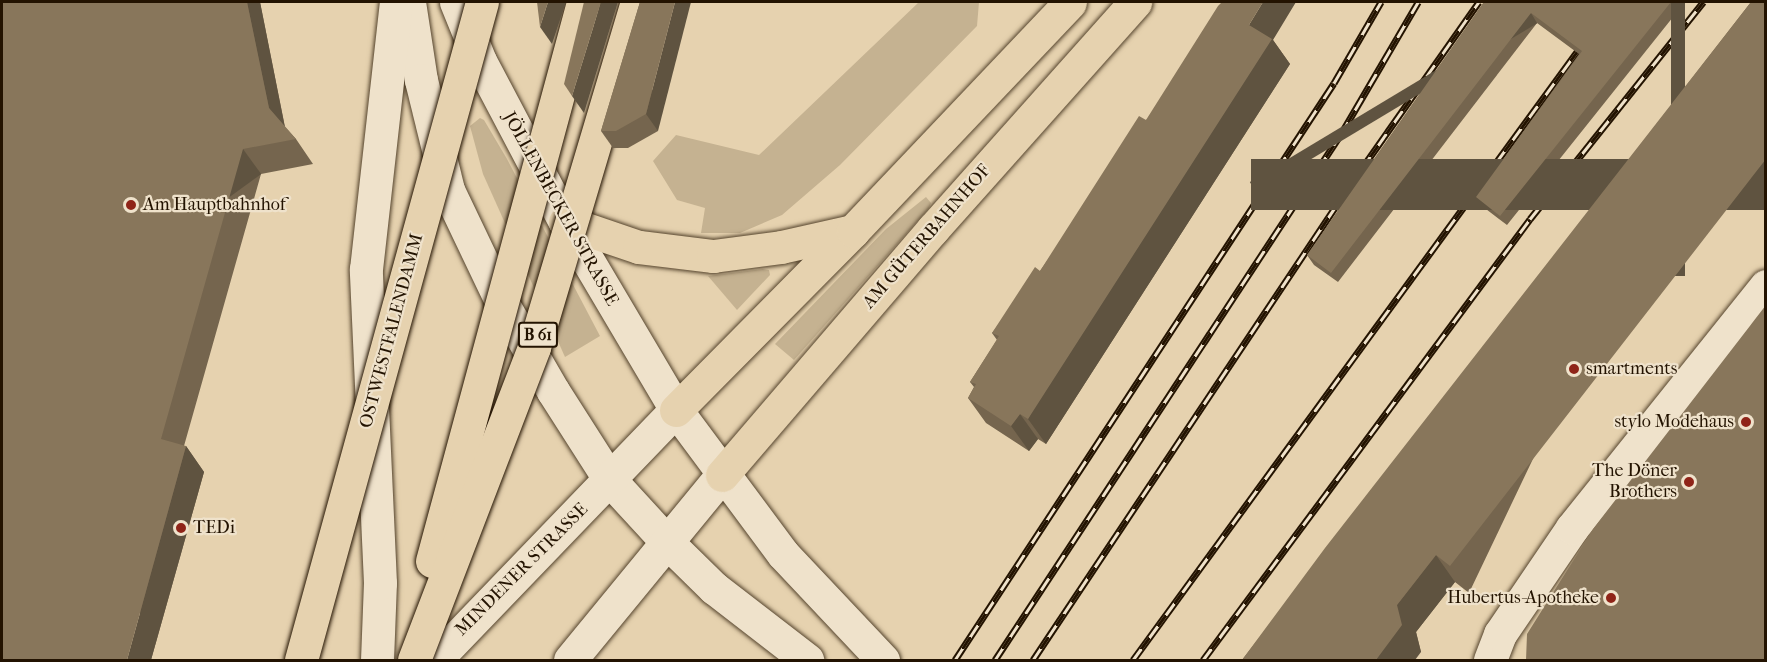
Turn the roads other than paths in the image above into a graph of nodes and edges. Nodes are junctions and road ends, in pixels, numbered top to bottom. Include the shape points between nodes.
1 (396, 2) edge
2 (408, 2) edge
3 (456, 2) edge
4 (482, 2) edge
5 (583, 2) edge
6 (637, 2) edge
7 (1070, 2) edge
8 (1135, 2) edge
9 (565, 222) junction
10 (853, 231) junction
11 (1766, 286) edge
12 (676, 410) junction
13 (722, 476) junction
14 (610, 480) junction
15 (667, 542) junction
16 (301, 660) edge
17 (378, 660) edge
18 (404, 660) edge
19 (414, 660) edge
20 (435, 660) edge
21 (570, 660) edge
22 (807, 660) edge
23 (883, 660) edge
24 (1490, 660) edge

1 - 17 street via 366,269 380,583
2 - 14 street via 421,80 448,190 501,301
3 - 9 street, JÖLLENBECKER STRASSE via 480,60
4 - 16 main road, OSTWESTFALENDAMM, bridge
5 - 18 main road, B 61, bridge via 519,250
6 - 19 main road, B 61, bridge via 534,347
7 - 10 main road
8 - 13 main road, AM GÜTERBAHNHOF via 933,229
9 - 10 main road via 639,247 712,256 781,247
9 - 12 street, JÖLLENBECKER STRASSE
10 - 12 main road
11 - 24 street via 1572,528 1500,634
12 - 13 street, JÖLLENBECKER STRASSE
12 - 14 street
13 - 15 street
13 - 23 street, JÖLLENBECKER STRASSE via 807,583
14 - 15 street
14 - 20 street, MINDENER STRASSE
15 - 21 street
15 - 22 street via 714,588

